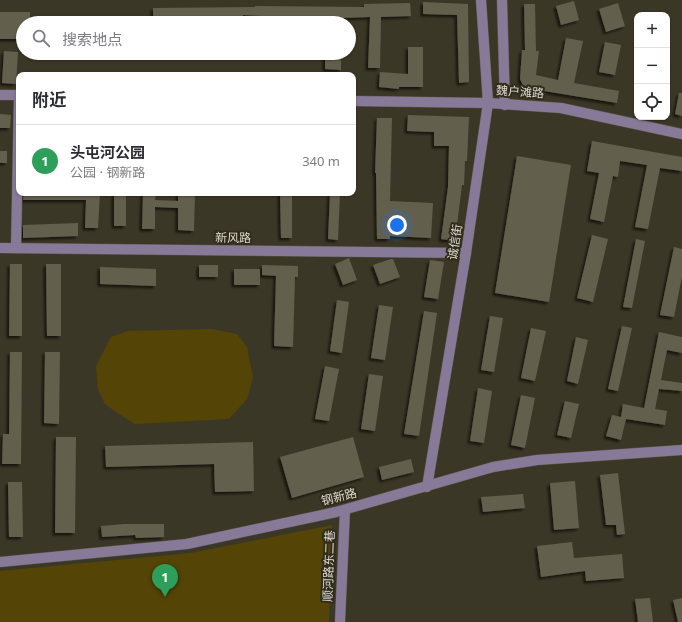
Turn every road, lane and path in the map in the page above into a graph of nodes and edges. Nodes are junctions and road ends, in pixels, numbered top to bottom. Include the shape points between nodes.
1 (481, 0) edge
2 (502, 0) edge
3 (0, 95) edge
4 (16, 95) edge
5 (356, 101) edge
6 (488, 103) junction
7 (505, 104) junction
8 (682, 134) edge
9 (17, 196) edge
10 (0, 248) edge
11 (16, 248) junction
12 (466, 253) junction
13 (682, 450) edge
14 (427, 487) junction
15 (344, 510) junction
16 (0, 562) edge
17 (340, 622) edge

1 - 6 street, 诚信街
2 - 7 street
3 - 4 street
5 - 6 street, 魏户滩路
6 - 7 street, 魏户滩路
6 - 12 street, 诚信街
7 - 8 street, 魏户滩路 via 561,108
9 - 11 street
10 - 11 street, 新风路
11 - 12 street, 新风路
12 - 14 street, 诚信街
13 - 14 street, 钢新路 via 537,460 493,467
14 - 15 street, 钢新路
15 - 16 street, 钢新路 via 187,544
15 - 17 street, 顺河路东二巷

